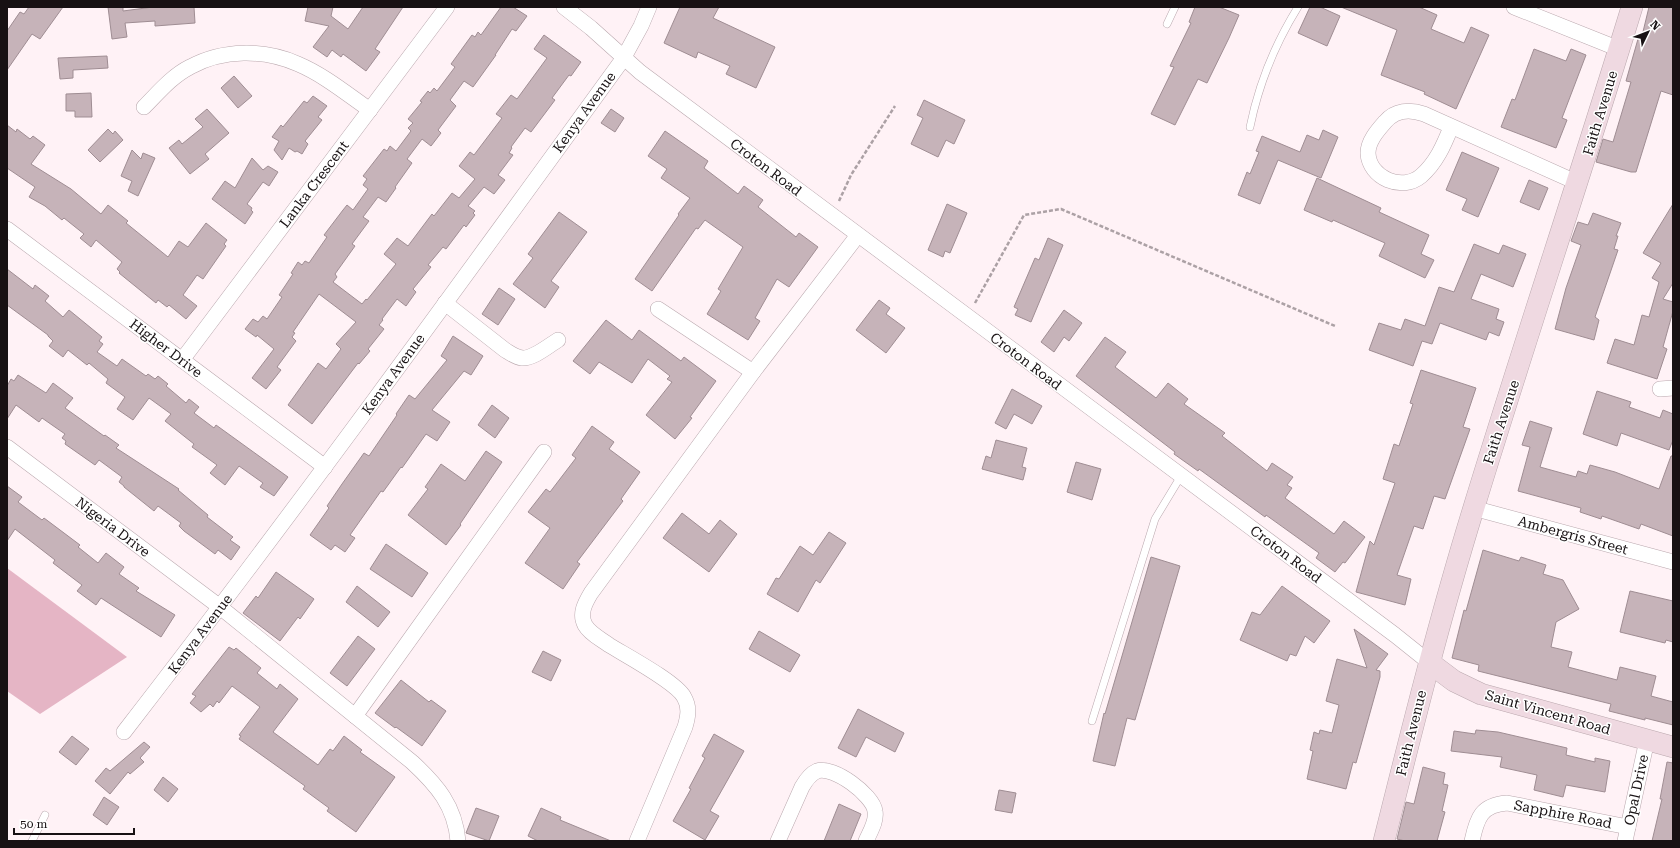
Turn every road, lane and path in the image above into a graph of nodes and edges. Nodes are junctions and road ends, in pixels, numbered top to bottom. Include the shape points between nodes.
1 (447, 7) edge
2 (564, 7) edge
3 (649, 7) edge
4 (1175, 7) edge
5 (1298, 7) edge
6 (1514, 7) edge
7 (1632, 7) edge
8 (1167, 24) dead end
9 (1619, 49) junction
10 (623, 59) junction
11 (895, 106) dead end
12 (144, 107) dead end
13 (370, 110) junction
14 (1250, 127) dead end
15 (1451, 127) junction
16 (1578, 183) junction
17 (832, 216) junction
18 (7, 229) edge
19 (858, 236) junction
20 (445, 303) junction
21 (658, 309) dead end
22 (967, 317) junction
23 (1334, 326) dead end
24 (558, 340) dead end
25 (182, 360) junction
26 (753, 372) junction
27 (7, 447) edge
28 (544, 452) dead end
29 (325, 467) junction
30 (1181, 476) junction
31 (1473, 508) junction
32 (1673, 562) edge
33 (220, 607) junction
34 (1430, 663) junction
35 (355, 716) junction
36 (1092, 721) dead end
37 (124, 732) dead end
38 (1648, 740) junction
39 (1673, 747) edge
40 (44, 815) dead end
41 (1627, 834) edge
42 (32, 841) edge
43 (458, 841) edge
44 (636, 841) edge
45 (778, 841) edge
46 (866, 841) edge
47 (1384, 841) edge
48 (1472, 841) edge

1 - 13 street, Lanka Crescent
2 - 10 street, Croton Road via 591,28
3 - 10 street, Kenya Avenue
4 - 8 lane
5 - 14 lane via 1274,51 1256,100
6 - 9 street
7 - 9 street, Faith Avenue
9 - 16 street, Faith Avenue
10 - 17 street, Croton Road
10 - 20 street, Kenya Avenue
11 - 17 path via 851,175
12 - 13 street via 189,67 215,57 249,53 263,54 297,64
13 - 25 street, Lanka Crescent
15 - 15 street via 1437,156 1420,176 1412,181 1402,184 1384,178 1369,161 1368,152 1376,131 1388,117 1396,113 1418,112
15 - 16 street
16 - 31 street, Faith Avenue
17 - 19 street, Croton Road
18 - 25 street, Higher Drive
19 - 22 street, Croton Road
19 - 26 street
20 - 24 street via 515,356 530,357
20 - 29 street, Kenya Avenue
21 - 26 street
22 - 23 path via 1024,215 1061,209
22 - 30 street, Croton Road
25 - 29 street, Higher Drive
26 - 44 street via 591,593 584,608 584,621 592,633 671,684 685,698 688,708 685,727
27 - 33 street, Nigeria Drive
28 - 35 street
29 - 33 street, Kenya Avenue
30 - 34 street, Croton Road
30 - 36 lane via 1155,519
31 - 32 street, Ambergris Street
31 - 34 street, Faith Avenue
33 - 35 street, Nigeria Drive
33 - 37 street, Kenya Avenue
34 - 38 street, Saint Vincent Road via 1454,681 1481,694
34 - 47 street, Faith Avenue
35 - 43 street, Nigeria Drive via 431,780 447,802
38 - 39 street, Saint Vincent Road
38 - 41 street, Opal Drive
40 - 42 lane
41 - 48 street, Sapphire Road via 1517,804 1502,803 1492,806 1476,821
45 - 46 street via 807,779 818,771 825,770 852,784 872,804 875,820

